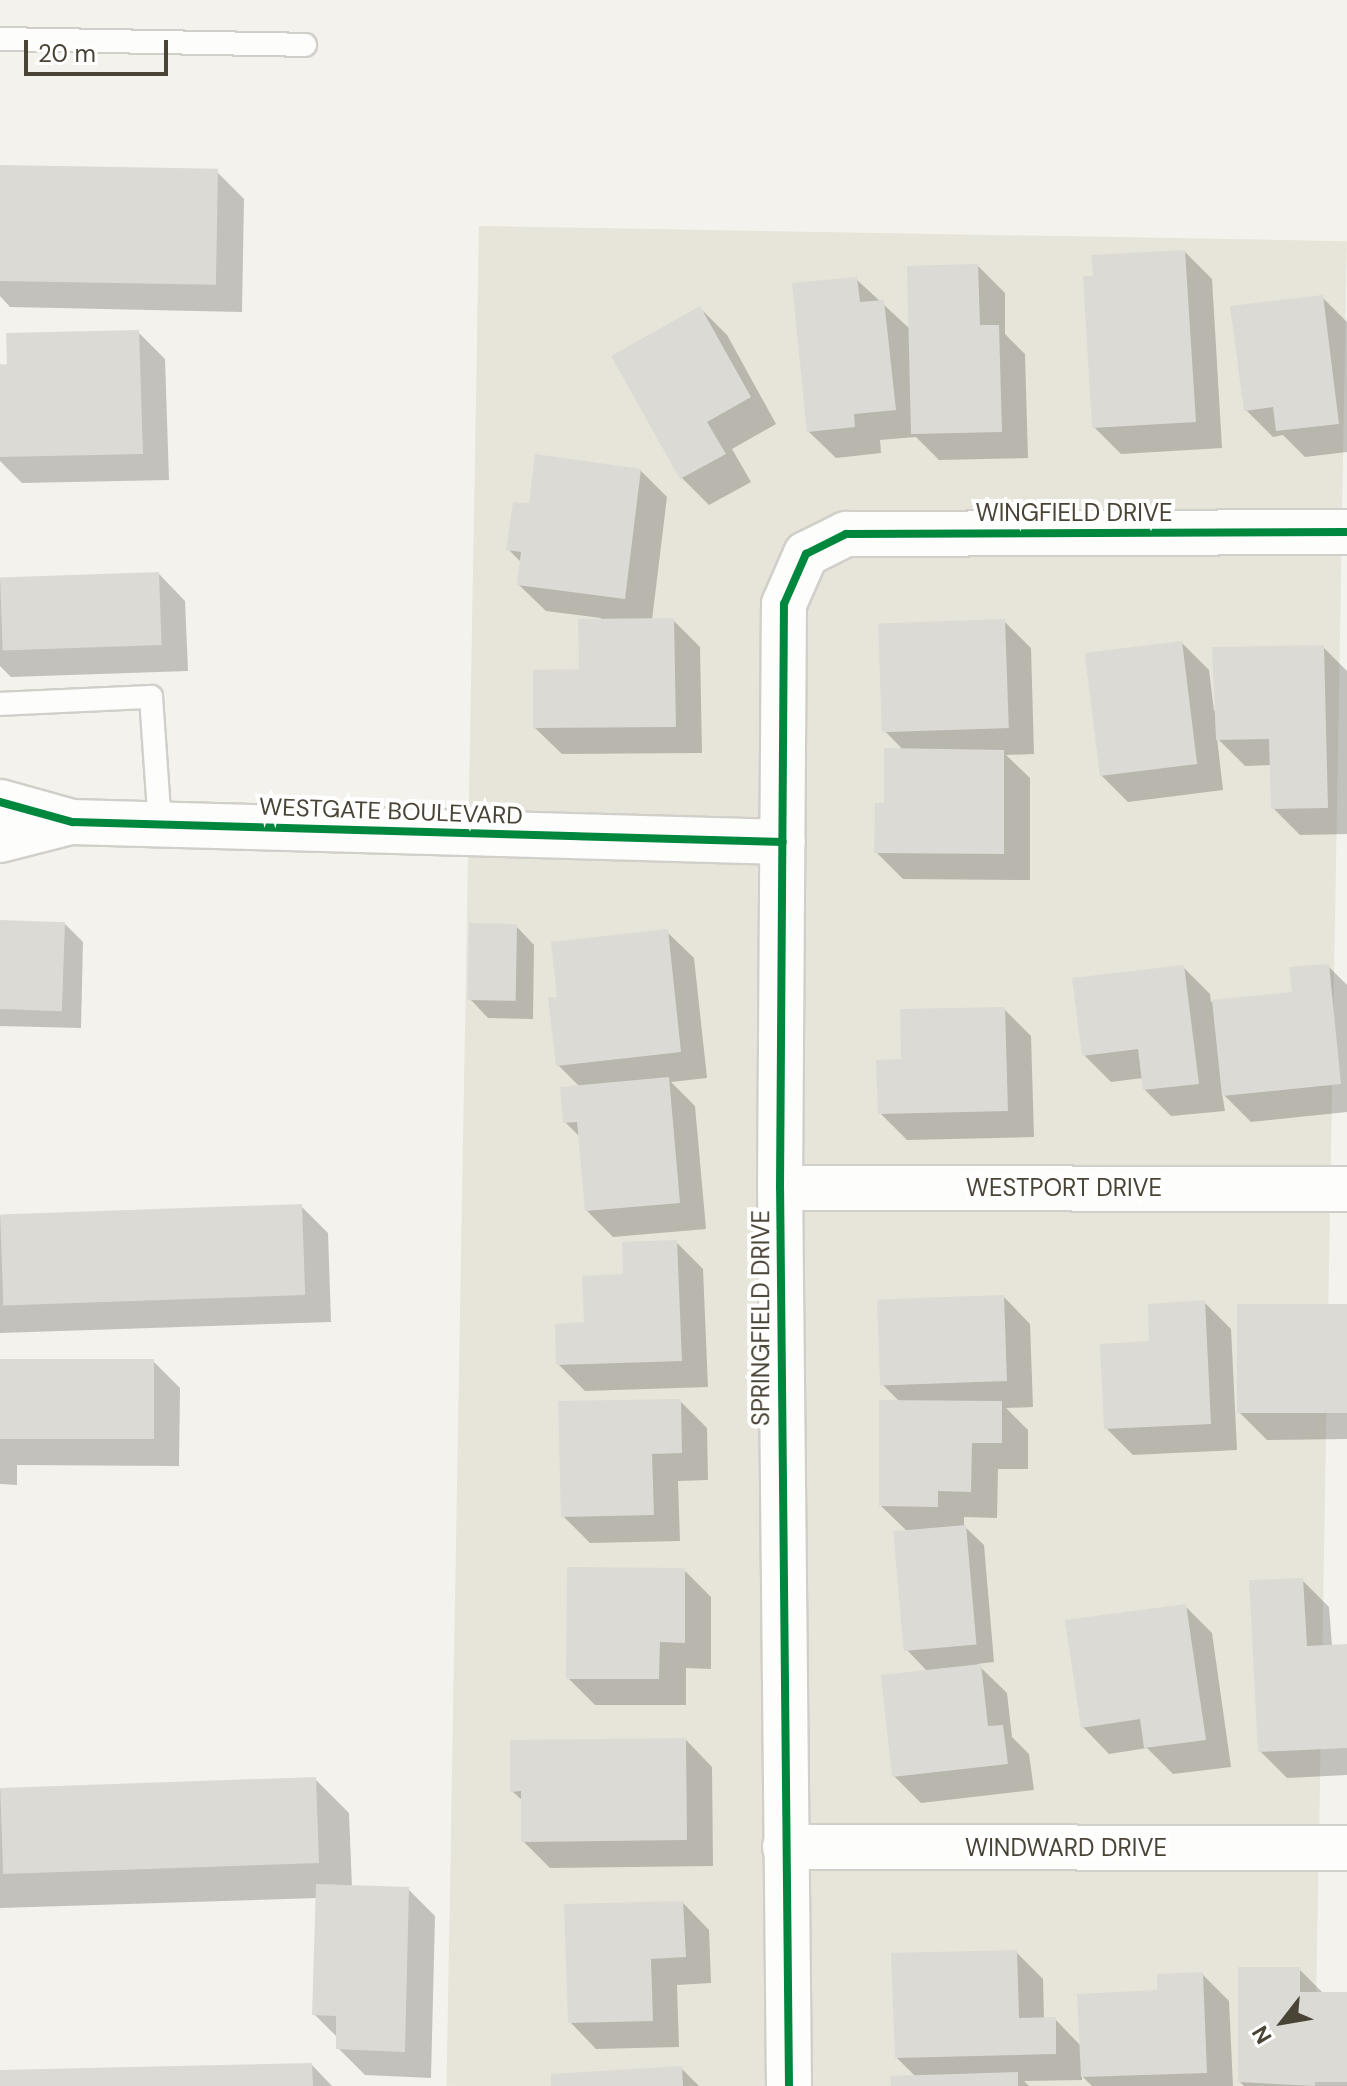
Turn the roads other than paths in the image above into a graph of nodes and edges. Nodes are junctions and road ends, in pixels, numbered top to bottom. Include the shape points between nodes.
1 (0, 39) edge
2 (305, 45) dead end
3 (1347, 532) edge
4 (806, 554) joint
5 (0, 704) edge
6 (0, 802) edge
7 (72, 822) junction
8 (160, 825) junction
9 (0, 840) edge
10 (783, 842) junction
11 (780, 1188) junction
12 (1347, 1189) edge
13 (785, 1847) junction
14 (1347, 1848) edge
15 (789, 2086) edge

1 - 2 lane
3 - 4 street, WINGFIELD DRIVE via 846,534
4 - 10 street, SPRINGFIELD DRIVE via 784,604
5 - 8 lane via 151,697
6 - 7 street, WESTGATE BOULEVARD
7 - 8 street, WESTGATE BOULEVARD
7 - 9 street, WESTGATE BOULEVARD
8 - 10 street, WESTGATE BOULEVARD
10 - 11 street, SPRINGFIELD DRIVE
11 - 12 street, WESTPORT DRIVE
11 - 13 street, SPRINGFIELD DRIVE
13 - 14 street, WINDWARD DRIVE
13 - 15 street, SPRINGFIELD DRIVE

